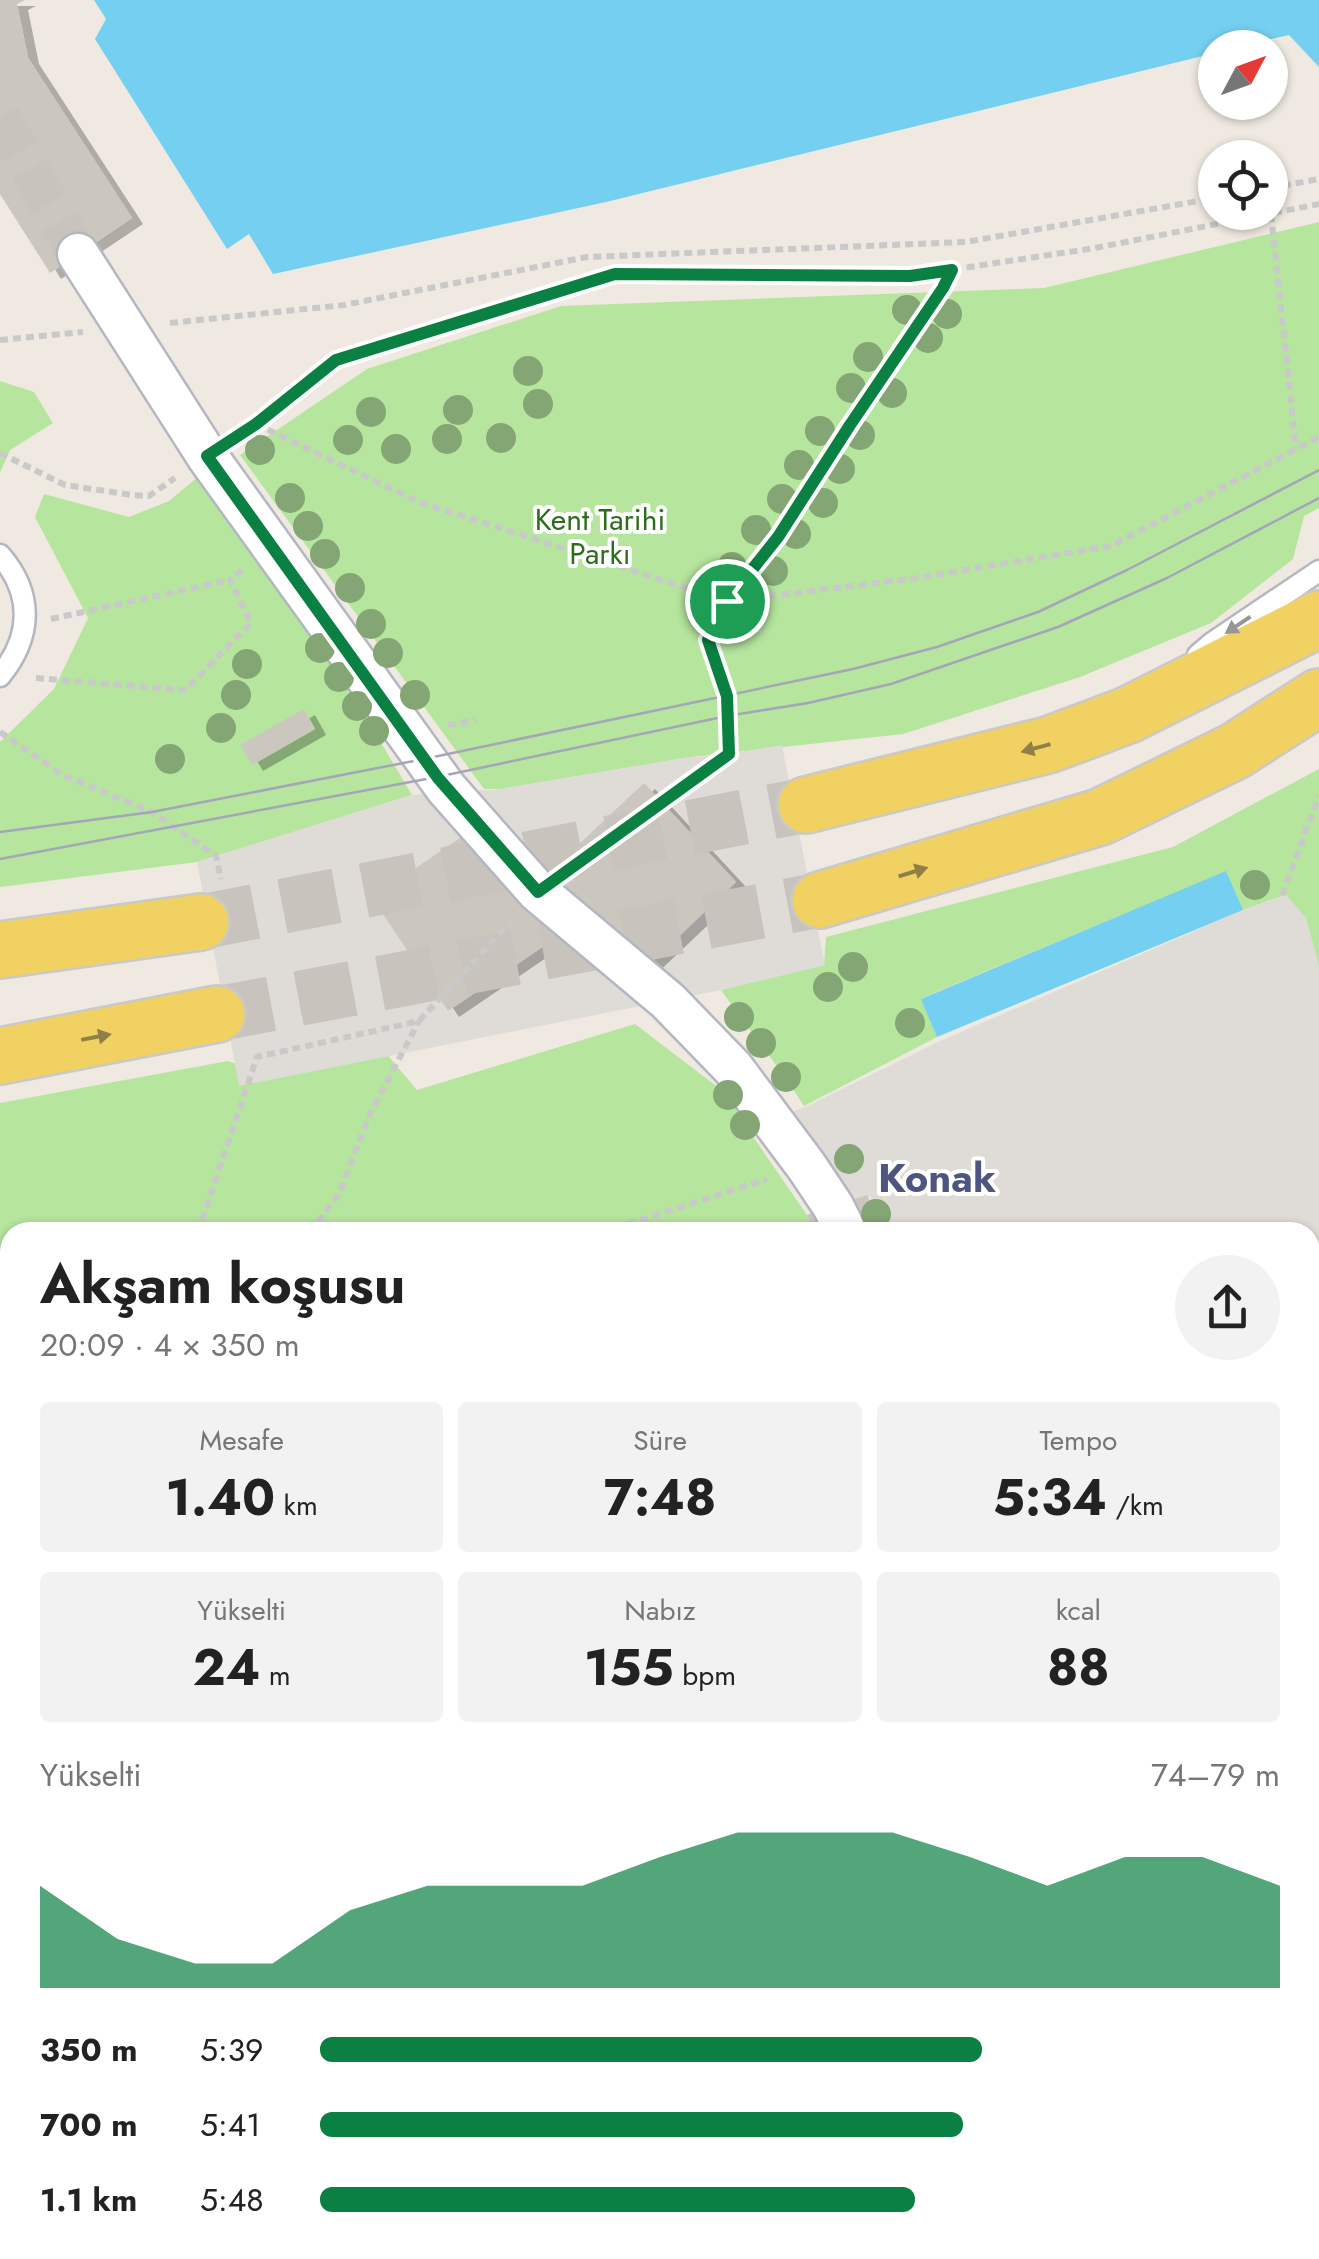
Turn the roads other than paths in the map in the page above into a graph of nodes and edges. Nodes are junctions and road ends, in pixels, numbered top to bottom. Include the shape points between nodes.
1 (78, 254) tunnel mouth
2 (0, 555) edge
3 (1319, 571) edge
4 (1319, 619) edge
5 (1, 676) edge
6 (1319, 696) edge
7 (1128, 715) junction
8 (1319, 720) edge
9 (1235, 751) junction
10 (806, 805) tunnel mouth
11 (820, 900) tunnel mouth
12 (212, 907) tunnel mouth
13 (0, 950) edge
14 (217, 1014) tunnel mouth
15 (0, 1056) edge
16 (841, 1222) edge

1 - 16 street via 207,456 438,778 538,892 668,1002 733,1068
2 - 5 lane via 24,597 25,625 18,652
3 -> 7 lane via 1212,643
4 - 7 main road
6 - 9 main road
7 -> 10 main road via 1048,745
8 - 9 street
11 -> 9 main road via 1100,817
12 - 13 main road
15 -> 14 main road

